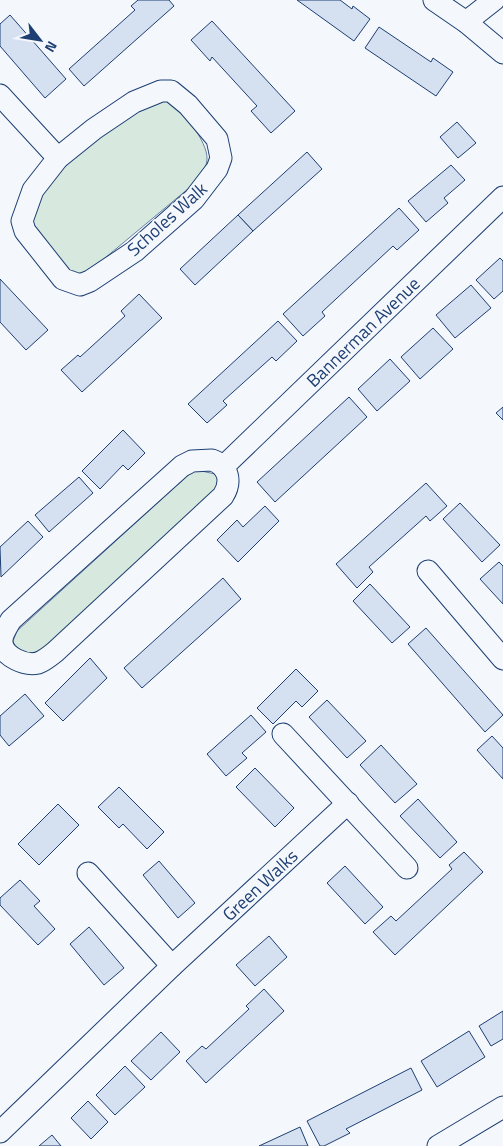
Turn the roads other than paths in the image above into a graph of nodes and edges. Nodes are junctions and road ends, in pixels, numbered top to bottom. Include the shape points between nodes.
1 (494, 0) edge
2 (442, 2) edge
3 (466, 22) junction
4 (503, 53) edge
5 (0, 95) edge
6 (58, 158) junction
7 (503, 197) edge
8 (223, 467) junction
9 (428, 571) dead end
10 (3, 653) edge
11 (503, 659) edge
12 (283, 734) dead end
13 (348, 803) junction
14 (407, 868) dead end
15 (88, 873) dead end
16 (172, 966) junction
17 (503, 1107) edge
18 (0, 1132) edge
19 (438, 1146) edge

1 - 3 street
2 - 3 street
3 - 4 street
5 - 6 street
6 - 6 street, Scholes Walk via 33,190 22,221 25,232 63,279 80,284 90,282 135,251 186,206 210,180 221,158 217,140 188,105 171,91 161,91 134,102 94,128
7 - 8 street, Bannerman Avenue
8 - 10 street via 212,460 192,461 182,466 11,620 4,634
8 - 10 street via 228,481 223,496 55,652 35,664 23,663
9 - 11 street
12 - 13 street
13 - 14 street
13 - 16 street, Green Walks
15 - 16 street
16 - 18 street, Green Walks
17 - 19 street

